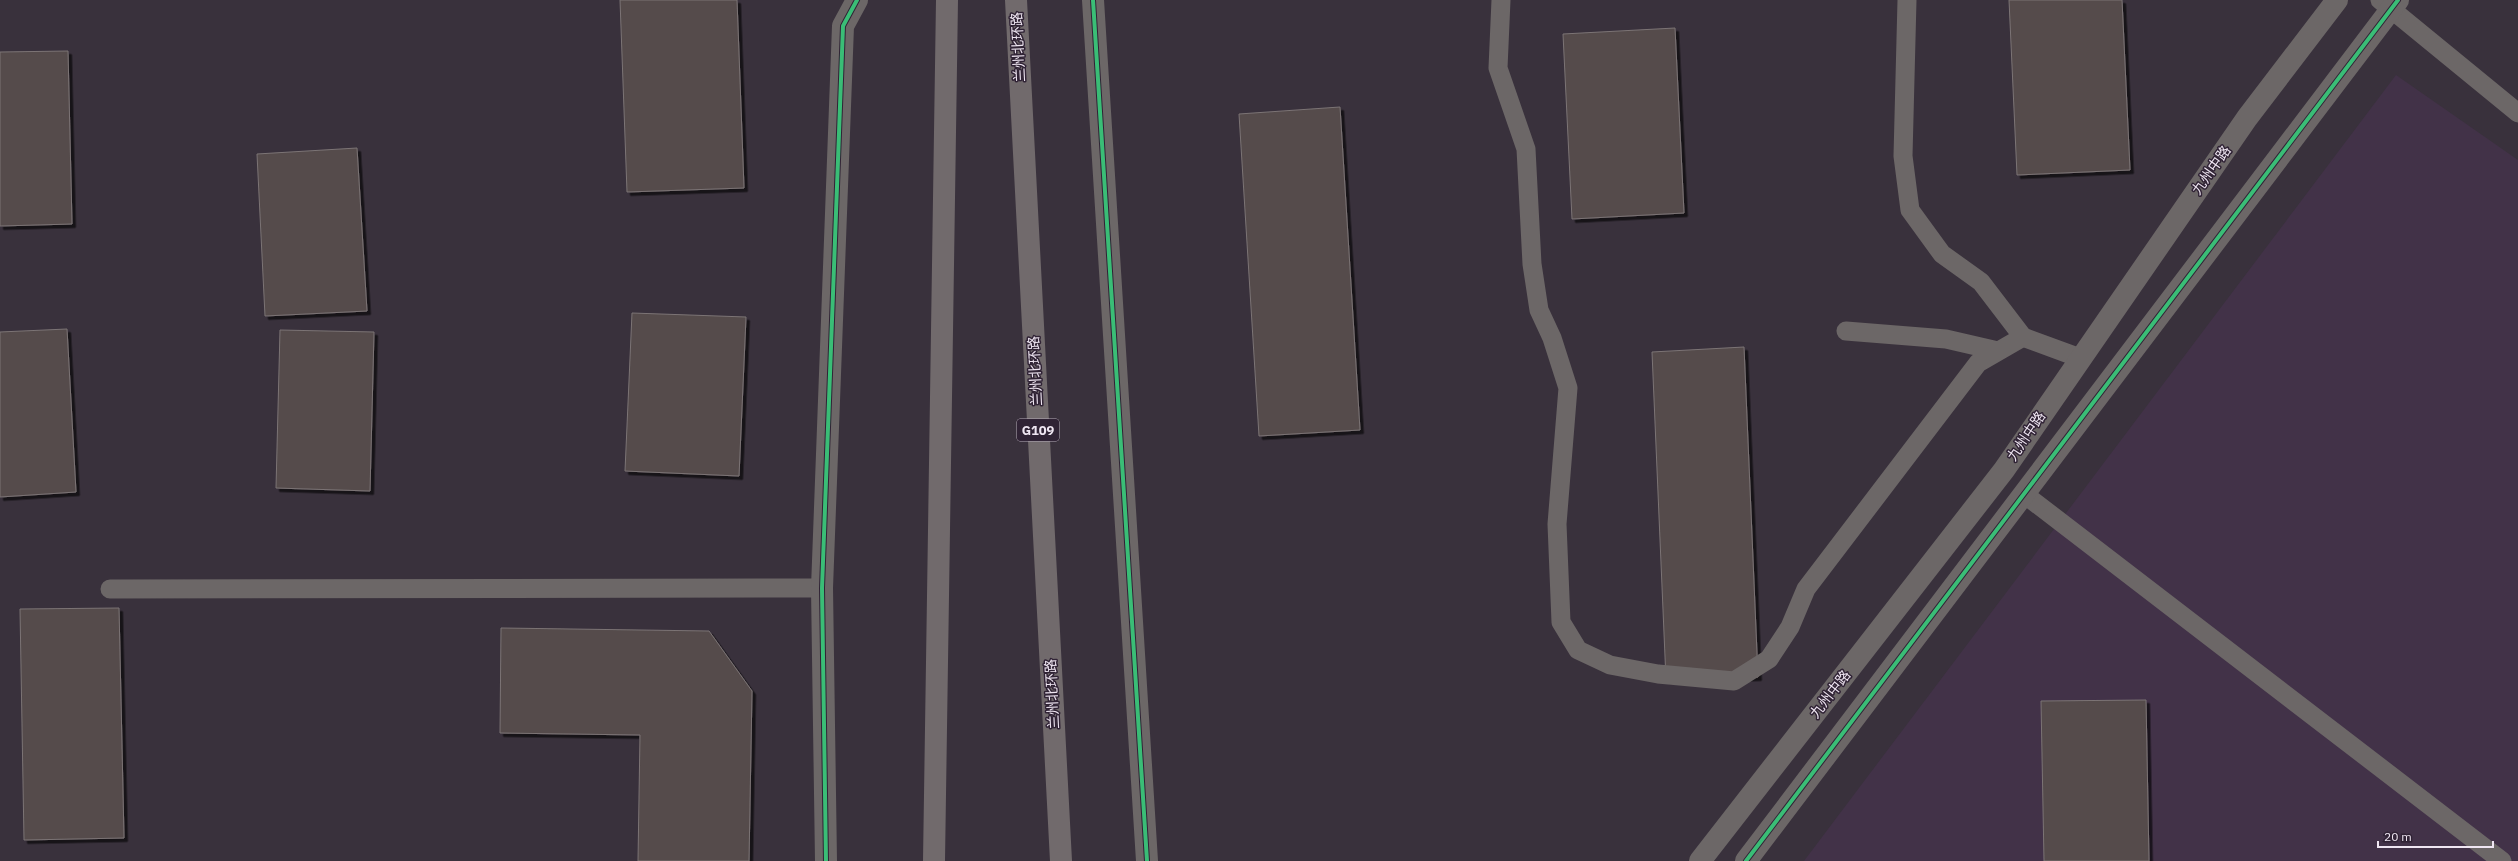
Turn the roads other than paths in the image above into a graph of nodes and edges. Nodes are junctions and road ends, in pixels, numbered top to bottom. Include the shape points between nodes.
1 (857, 0) edge
2 (947, 0) edge
3 (1016, 0) edge
4 (1093, 0) edge
5 (1500, 0) edge
6 (1907, 0) edge
7 (2336, 0) edge
8 (2389, 3) edge
9 (2518, 113) edge
10 (1846, 331) dead end
11 (2023, 337) junction
12 (1998, 351) junction
13 (2080, 358) junction
14 (2024, 494) junction
15 (822, 588) junction
16 (110, 589) dead end
17 (826, 861) edge
18 (934, 861) edge
19 (1061, 861) edge
20 (1147, 861) edge
21 (1700, 861) edge
22 (1746, 861) edge
23 (2502, 861) edge

1 - 15 street via 843,26
2 - 18 highway
3 - 19 highway, 兰州北环路 / G109
4 - 20 street
5 - 12 lane via 1498,68 1526,149 1532,264 1539,310 1552,338 1568,388 1557,524 1561,622 1578,650 1610,665 1658,674 1734,681 1769,659 1790,627 1806,589 1978,364
6 - 11 lane via 1903,156 1910,210 1942,254 1981,282
7 - 13 street, 九州中路 via 2247,118
8 - 9 lane
8 - 14 street
10 - 12 lane via 1946,339
11 - 12 lane
11 - 13 lane
13 - 21 street, 九州中路 via 2004,470
14 - 22 street
14 - 23 lane
15 - 16 lane
15 - 17 street

